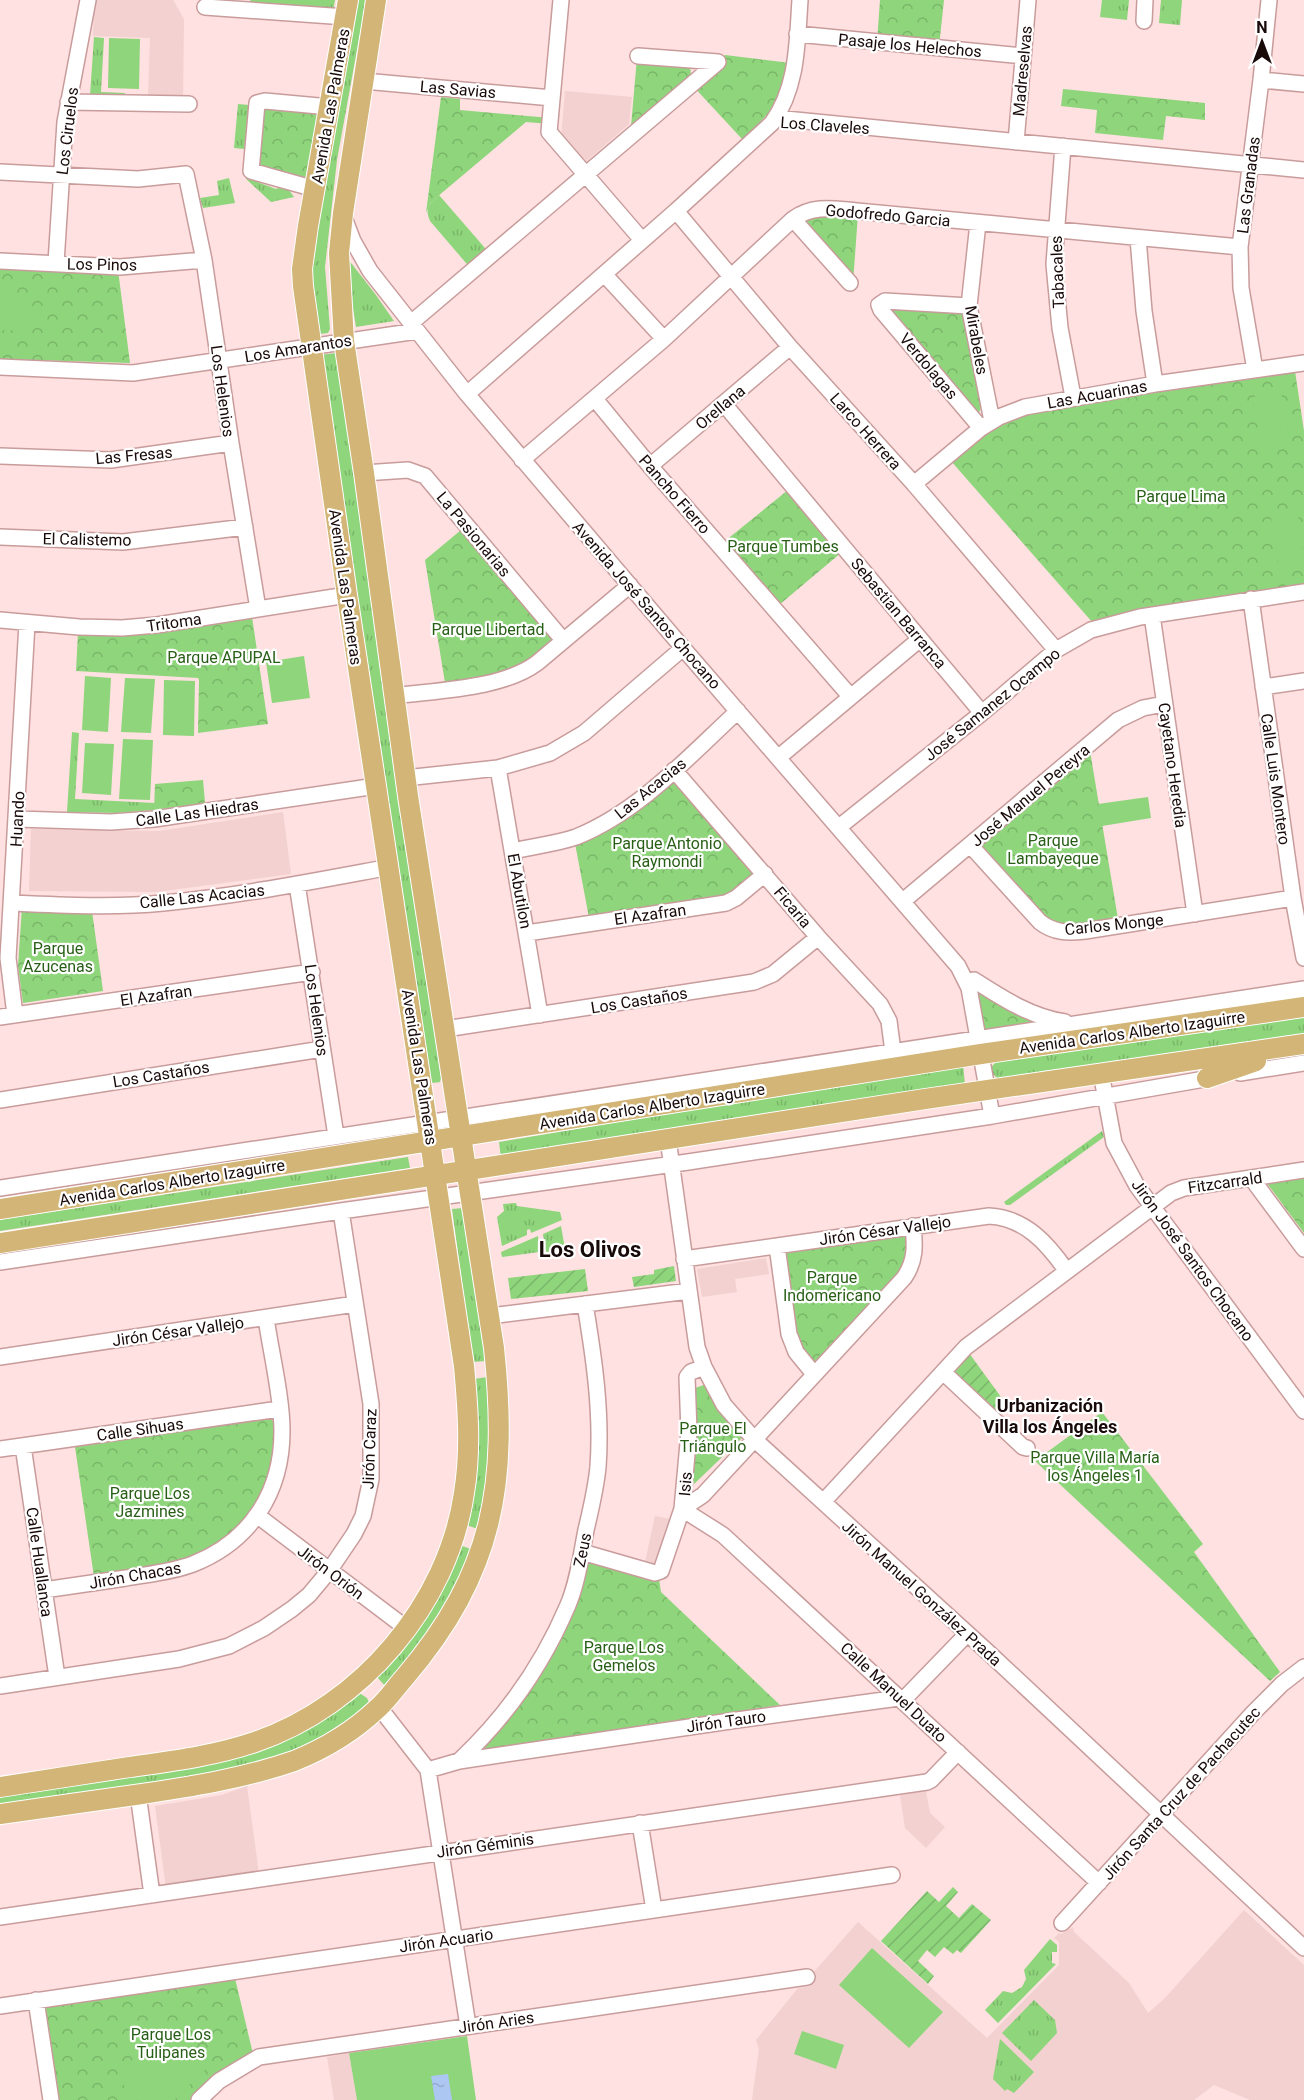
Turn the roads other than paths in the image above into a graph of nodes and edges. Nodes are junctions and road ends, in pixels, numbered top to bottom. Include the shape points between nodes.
1 (87, 0) edge
2 (376, 0) edge
3 (561, 0) edge
4 (800, 0) edge
5 (1028, 0) edge
6 (1145, 0) edge
7 (1269, 0) edge
8 (206, 7) dead end
9 (347, 8) edge
10 (1144, 21) dead end
11 (798, 34) junction
12 (638, 56) dead end
13 (1023, 56) junction
14 (1261, 80) junction
15 (364, 81) junction
16 (1304, 84) edge
17 (552, 98) junction
18 (68, 102) junction
19 (189, 104) dead end
20 (330, 107) junction
21 (775, 118) junction
22 (1016, 142) junction
23 (1063, 146) junction
24 (1250, 164) junction
25 (1304, 170) edge
26 (0, 172) edge
27 (585, 174) junction
28 (61, 176) junction
29 (315, 189) junction
30 (676, 211) junction
31 (343, 213) junction
32 (793, 219) junction
33 (978, 223) junction
34 (1056, 230) junction
35 (1138, 238) junction
36 (642, 240) junction
37 (1240, 247) junction
38 (204, 260) junction
39 (0, 261) edge
40 (56, 263) junction
41 (604, 274) junction
42 (731, 277) junction
43 (850, 283) dead end
44 (969, 306) junction
45 (414, 327) junction
46 (664, 339) junction
47 (344, 341) junction
48 (311, 346) junction
49 (790, 347) junction
50 (219, 360) junction
51 (1304, 363) edge
52 (0, 367) edge
53 (1255, 370) junction
54 (1155, 384) junction
55 (467, 394) junction
56 (1073, 397) junction
57 (595, 399) junction
58 (724, 404) junction
59 (986, 424) junction
60 (231, 443) junction
61 (0, 456) edge
62 (522, 460) junction
63 (650, 466) junction
64 (364, 473) junction
65 (914, 484) junction
66 (245, 527) junction
67 (0, 537) edge
68 (630, 585) junction
69 (1304, 592) edge
70 (347, 595) junction
71 (1251, 599) junction
72 (258, 609) junction
73 (1152, 615) junction
74 (0, 620) edge
75 (27, 623) junction
76 (920, 639) junction
77 (563, 640) junction
78 (683, 648) junction
79 (1056, 650) junction
80 (1304, 681) edge
81 (1263, 687) junction
82 (394, 696) junction
83 (850, 696) junction
84 (1164, 704) junction
85 (738, 711) junction
86 (982, 713) junction
87 (779, 757) junction
88 (498, 768) junction
89 (674, 770) junction
90 (405, 778) junction
91 (376, 786) junction
92 (17, 819) junction
93 (839, 827) junction
94 (970, 845) junction
95 (513, 851) junction
96 (390, 867) junction
97 (765, 874) junction
98 (297, 884) junction
99 (1293, 898) junction
100 (903, 901) junction
101 (12, 903) junction
102 (1195, 914) junction
103 (527, 933) junction
104 (818, 937) junction
105 (1304, 958) edge
106 (312, 972) junction
107 (968, 986) junction
108 (1304, 988) edge
109 (1298, 1005) edge
110 (540, 1015) junction
111 (8, 1016) edge
112 (1091, 1027) junction
113 (444, 1029) junction
114 (1297, 1045) edge
115 (980, 1046) junction
116 (322, 1049) junction
117 (892, 1052) junction
118 (1304, 1063) edge
119 (1101, 1073) junction
120 (1207, 1078) junction
121 (988, 1090) junction
122 (1105, 1098) junction
123 (0, 1100) edge
124 (992, 1116) junction
125 (460, 1127) junction
126 (430, 1131) junction
127 (336, 1136) junction
128 (668, 1139) junction
129 (672, 1165) junction
130 (467, 1170) junction
131 (1304, 1170) edge
132 (436, 1174) junction
133 (1252, 1179) junction
134 (0, 1188) edge
135 (470, 1193) junction
136 (440, 1197) junction
137 (1152, 1206) junction
138 (0, 1209) edge
139 (341, 1211) junction
140 (913, 1226) junction
141 (0, 1243) edge
142 (777, 1245) junction
143 (1304, 1249) edge
144 (684, 1259) junction
145 (0, 1262) edge
146 (1066, 1270) junction
147 (689, 1291) junction
148 (355, 1304) junction
149 (585, 1304) junction
150 (490, 1316) junction
151 (266, 1318) junction
152 (0, 1357) edge
153 (704, 1367) junction
154 (944, 1373) junction
155 (814, 1374) junction
156 (279, 1409) junction
157 (1304, 1411) edge
158 (754, 1439) junction
159 (23, 1446) junction
160 (1027, 1448) dead end
161 (0, 1449) edge
162 (823, 1502) junction
163 (682, 1509) junction
164 (258, 1516) junction
165 (582, 1552) junction
166 (329, 1571) junction
167 (44, 1590) junction
168 (406, 1628) junction
169 (967, 1634) junction
170 (1304, 1667) edge
171 (57, 1677) junction
172 (0, 1686) edge
173 (901, 1698) junction
174 (379, 1707) junction
175 (958, 1752) junction
176 (459, 1761) junction
177 (428, 1770) junction
178 (0, 1786) edge
179 (138, 1794) junction
180 (0, 1814) edge
181 (1161, 1815) junction
182 (640, 1823) junction
183 (441, 1852) junction
184 (892, 1875) dead end
185 (1099, 1883) junction
186 (153, 1895) junction
187 (654, 1910) junction
188 (0, 1917) edge
189 (1062, 1923) dead end
190 (454, 1939) junction
191 (1304, 1948) edge
192 (807, 1977) dead end
193 (36, 2000) junction
194 (0, 2006) edge
195 (468, 2026) junction
196 (51, 2100) edge
197 (199, 2100) edge

1 - 18 street, Los Ciruelos
2 - 15 main road, Avenida Las Palmeras
3 - 17 street
4 - 11 street
5 - 13 street, Madreselvas
6 - 10 street
7 - 14 street, Las Granadas
8 - 9 street
9 - 20 main road, Avenida Las Palmeras
11 - 13 street, Pasaje los Helechos
11 - 21 street via 791,84
12 - 27 street via 718,62
13 - 22 street, Madreselvas
14 - 16 street
14 - 24 street, Las Granadas
15 - 17 street, Las Savias
15 - 31 main road, Avenida Las Palmeras
17 - 27 street via 549,132
18 - 19 street
18 - 28 street, Los Ciruelos
20 - 29 main road, Avenida Las Palmeras
20 - 29 street via 257,103 251,171
21 - 22 street, Los Claveles
21 - 30 street, Los Claveles
22 - 23 street, Los Claveles
23 - 24 street, Los Claveles
23 - 34 street, Tabacales
24 - 25 street, Los Claveles
24 - 37 street, Las Granadas
26 - 28 street
27 - 36 street
27 - 45 street
28 - 38 street, Los Helenios via 138,179 186,174
28 - 40 street, Los Ciruelos
29 - 48 main road, Avenida Las Palmeras via 302,269
30 - 36 street, Los Claveles
30 - 42 street, Larco Herrera
31 - 45 street, Avenida José Santos Chocano via 370,271
31 - 47 main road, Avenida Las Palmeras via 339,277
32 - 33 street, Godofredo Garcia via 820,208
32 - 42 street, Godofredo Garcia
32 - 43 street
33 - 34 street, Godofredo Garcia
33 - 44 street, Mirabeles
34 - 35 street, Godofredo Garcia
34 - 56 street, Tabacales via 1056,296
35 - 37 street, Godofredo Garcia
35 - 54 street
36 - 41 street, Los Claveles
37 - 53 street, Las Granadas via 1241,288
38 - 40 street, Los Pinos via 120,267
38 - 50 street, Los Helenios
39 - 40 street, Los Pinos
41 - 46 street
41 - 55 street, Los Claveles
42 - 46 street, Godofredo Garcia
42 - 49 street, Larco Herrera
44 - 59 street, Mirabeles
44 - 59 street, Verdolagas via 885,301 879,304
45 - 47 street, Los Amarantos
45 - 55 street, Avenida José Santos Chocano
46 - 57 street, Godofredo Garcia
47 - 48 street, Los Amarantos
47 - 64 main road, Avenida Las Palmeras
48 - 50 street, Los Amarantos
48 - 70 main road, Avenida Las Palmeras
49 - 58 street, Orellana
49 - 65 street, Larco Herrera
50 - 52 street, Los Amarantos via 133,373
50 - 60 street, Los Helenios
51 - 53 street, Las Acuarinas
53 - 54 street, Las Acuarinas
54 - 56 street, Las Acuarinas
55 - 62 street, Avenida José Santos Chocano
56 - 59 street, Las Acuarinas via 1025,407
57 - 62 street, Godofredo Garcia
57 - 63 street, Pancho Fierro
58 - 63 street, Orellana
58 - 76 street, Sebastian Barranca
59 - 65 street, Las Acuarinas
60 - 61 street, Las Fresas via 111,460
60 - 66 street, Los Helenios
62 - 68 street, Avenida José Santos Chocano
63 - 83 street, Pancho Fierro
64 - 77 street, La Pasionarias via 408,470 425,476
64 - 82 main road, Avenida Las Palmeras
65 - 79 street, Larco Herrera
66 - 67 street, El Calistemo via 123,542
66 - 72 street, Los Helenios
68 - 77 street
68 - 78 street, Avenida José Santos Chocano
69 - 71 street, José Samanez Ocampo
70 - 72 street, Tritoma
70 - 91 main road, Avenida Las Palmeras
71 - 73 street, José Samanez Ocampo
71 - 81 street, Calle Luis Montero
72 - 75 street, Tritoma via 122,628
73 - 79 street, José Samanez Ocampo via 1091,630
73 - 84 street, Cayetano Heredia
74 - 75 street, Tritoma
75 - 92 street, Huando
76 - 83 street
76 - 86 street, Sebastian Barranca
77 - 82 street via 529,669 508,679
78 - 85 street, Avenida José Santos Chocano
78 - 88 street via 571,742 538,758
79 - 86 street, José Samanez Ocampo
80 - 81 street
81 - 99 street, Calle Luis Montero
82 - 90 main road, Avenida Las Palmeras
83 - 87 street
84 - 94 street, José Manuel Pereyra via 1143,708 1118,720
84 - 102 street, Cayetano Heredia
85 - 87 street, Avenida José Santos Chocano
85 - 89 street, Las Acacias
86 - 93 street, José Samanez Ocampo
87 - 93 street, Avenida José Santos Chocano
88 - 90 street
88 - 95 street, El Abutilon
89 - 95 street, Las Acacias via 626,810 597,826 574,837
89 - 97 street, Ficaria
90 - 113 main road, Avenida Las Palmeras
91 - 92 street, Calle Las Hiedras via 154,819
91 - 96 main road, Avenida Las Palmeras
92 - 101 street, Huando
93 - 100 street, Avenida José Santos Chocano
94 - 100 street, José Manuel Pereyra
94 - 102 street, Carlos Monge via 1040,922 1052,930 1076,932
95 - 103 street, El Abutilon
96 - 98 street, Calle Las Acacias
96 - 126 main road, Avenida Las Palmeras
97 - 103 street, El Azafran via 736,898 719,904
97 - 104 street, Ficaria
98 - 101 street, Calle Las Acacias via 161,903
98 - 106 street, Los Helenios
99 - 102 street, Carlos Monge
99 - 105 street, Calle Luis Montero
100 - 107 street, Avenida José Santos Chocano via 958,966
101 - 111 street, Huando
103 - 110 street, El Abutilon
104 - 110 street, Los Castaños via 773,974 754,982
104 - 117 street, Ficaria via 883,1008 889,1020
106 - 111 street, El Azafran
106 - 116 street, Los Helenios
107 - 112 street via 974,980 1032,1013
107 - 115 street, Avenida José Santos Chocano
108 - 112 street, Avenida Carlos Alberto Izaguirre
109 - 112 main road, Avenida Carlos Alberto Izaguirre
110 - 113 street, Los Castaños
112 - 115 main road, Avenida Carlos Alberto Izaguirre
113 - 125 main road, Avenida Las Palmeras
114 - 119 main road, Avenida Carlos Alberto Izaguirre
114 - 120 main road
115 - 117 street, Avenida Carlos Alberto Izaguirre
115 - 121 street, Avenida José Santos Chocano
115 - 125 main road, Avenida Carlos Alberto Izaguirre
116 - 123 street, Los Castaños
116 - 127 street, Los Helenios
117 - 125 street, Avenida Carlos Alberto Izaguirre
118 - 120 street
119 - 121 main road, Avenida Carlos Alberto Izaguirre
119 - 122 street, Jirón José Santos Chocano
120 - 122 street
121 - 124 street, Avenida José Santos Chocano
121 - 128 main road, Avenida Carlos Alberto Izaguirre
122 - 124 street
122 - 137 street, Jirón José Santos Chocano via 1120,1157
124 - 129 street
125 - 126 main road, Avenida Carlos Alberto Izaguirre
125 - 130 main road, Avenida Las Palmeras
126 - 127 street, Avenida Carlos Alberto Izaguirre
126 - 132 main road, Avenida Las Palmeras
126 - 138 main road, Avenida Carlos Alberto Izaguirre
127 - 134 street, Avenida Carlos Alberto Izaguirre
128 - 129 street, Jirón Manuel González Prada
128 - 130 main road, Avenida Carlos Alberto Izaguirre
129 - 135 street
129 - 144 street, Jirón Manuel González Prada
130 - 132 main road, Avenida Carlos Alberto Izaguirre
130 - 135 main road, Avenida Las Palmeras
131 - 133 street, Fitzcarrald
132 - 136 main road, Avenida Las Palmeras
132 - 141 main road, Avenida Carlos Alberto Izaguirre
133 - 137 street, Fitzcarrald via 1179,1189
133 - 143 street
135 - 136 street
135 - 150 main road, Avenida Las Palmeras
136 - 139 street
136 - 168 main road, Avenida Las Palmeras via 464,1366 468,1458 464,1495 439,1576
137 - 146 street, Fitzcarrald
137 - 157 street, Jirón José Santos Chocano
139 - 145 street
139 - 148 street, Jirón Caraz
140 - 142 street, Jirón César Vallejo
140 - 146 street, Jirón César Vallejo via 989,1216 1009,1219 1040,1237
140 - 155 street via 915,1251 908,1271
142 - 144 street, Jirón César Vallejo
142 - 155 street via 789,1334 796,1352
144 - 147 street, Jirón Manuel González Prada
146 - 154 street, Fitzcarrald via 966,1347
147 - 149 street
147 - 153 street, Jirón Manuel González Prada
148 - 151 street, Jirón César Vallejo
148 - 166 street, Jirón Caraz via 371,1404 371,1479 363,1516
149 - 150 street
149 - 165 street, Zeus via 598,1399 598,1442 596,1486
150 - 174 main road, Avenida Las Palmeras via 500,1423 498,1477 489,1526 477,1564 454,1609 428,1649
151 - 152 street, Jirón César Vallejo
151 - 156 street, Jirón Chacas
153 - 158 street, Jirón Manuel González Prada via 724,1405
153 - 163 street, Isis via 691,1372 686,1382 689,1432
154 - 160 street
154 - 162 street, Fitzcarrald
155 - 158 street
156 - 159 street, Calle Sihuas
156 - 164 street, Jirón Chacas via 282,1440 278,1470
158 - 162 street, Jirón Manuel González Prada
158 - 163 street via 703,1495
159 - 161 street, Calle Sihuas
159 - 167 street, Calle Huallanca
162 - 169 street, Jirón Manuel González Prada
163 - 165 street, Isis via 662,1571 655,1574
163 - 173 street, Calle Manuel Duato via 723,1535
164 - 166 street, Jirón Orión
164 - 167 street, Jirón Chacas via 229,1543 194,1564
165 - 176 street, Zeus via 568,1604 541,1659 511,1704
166 - 168 street, Jirón Orión
166 - 171 street, Jirón Caraz via 292,1609 229,1646 179,1659
167 - 171 street, Calle Huallanca
168 - 178 main road, Avenida Las Palmeras via 362,1679 324,1708 258,1741 182,1760
169 - 173 street via 910,1695
169 - 181 street, Jirón Manuel González Prada
170 - 181 street, Jirón Santa Cruz de Pachacutec via 1253,1713
171 - 172 street, Jirón Caraz
173 - 175 street, Calle Manuel Duato
173 - 176 street, Jirón Tauro
174 - 177 street
174 - 179 main road, Avenida Las Palmeras via 324,1747 296,1760 215,1783
175 - 182 street, Jirón Géminis via 927,1782
175 - 185 street, Calle Manuel Duato
176 - 177 street, Jirón Tauro
177 - 183 street
179 - 180 main road, Avenida Las Palmeras
179 - 186 street
181 - 185 street, Jirón Santa Cruz de Pachacutec
181 - 191 street, Jirón Manuel González Prada
182 - 183 street, Jirón Géminis
182 - 187 street
183 - 186 street, Jirón Géminis
183 - 190 street
184 - 187 street, Jirón Acuario
185 - 189 street, Jirón Santa Cruz de Pachacutec
186 - 188 street, Jirón Géminis
187 - 190 street, Jirón Acuario
190 - 193 street, Jirón Acuario
190 - 195 street
192 - 195 street, Jirón Aries
193 - 194 street, Jirón Acuario
193 - 196 street
195 - 197 street, Jirón Aries via 259,2057 219,2081

